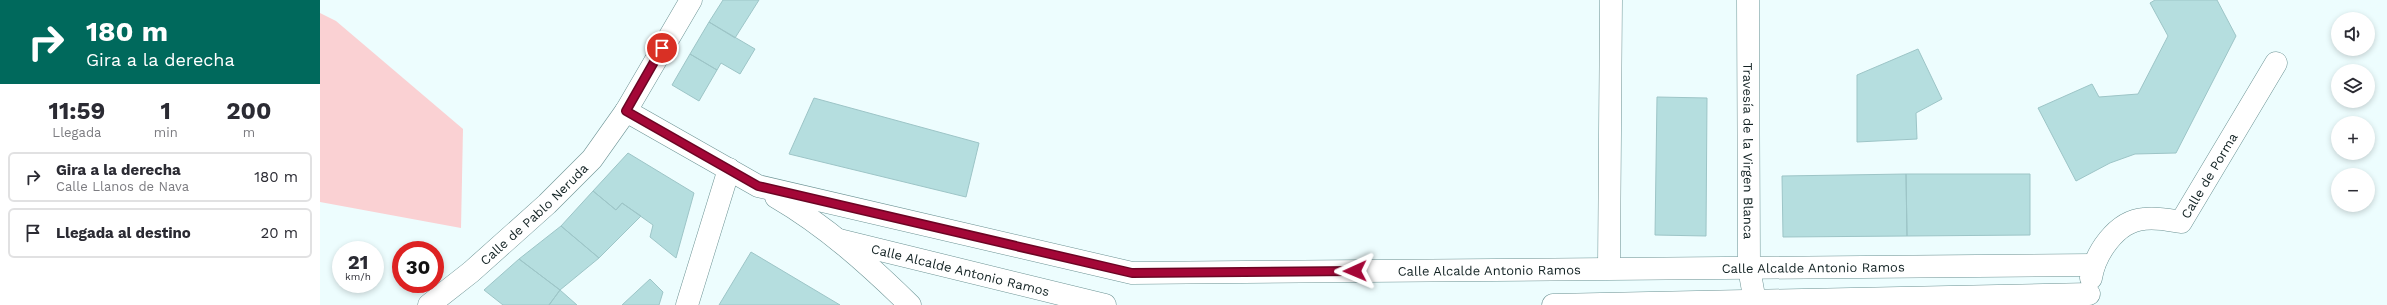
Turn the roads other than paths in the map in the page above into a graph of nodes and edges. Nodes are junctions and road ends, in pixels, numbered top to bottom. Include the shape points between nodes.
1 (692, 0) edge
2 (1611, 0) edge
3 (1748, 0) edge
4 (2276, 63) dead end
5 (626, 111) junction
6 (729, 169) junction
7 (758, 186) junction
8 (839, 240) junction
9 (2094, 265) junction
10 (1610, 268) junction
11 (1749, 268) junction
12 (2089, 300) edge
13 (1754, 304) edge
14 (429, 305) edge
15 (687, 305) edge
16 (910, 305) edge
17 (1105, 305) edge
18 (1553, 305) edge

1 - 5 street, Calle de Pablo Neruda
2 - 10 street
3 - 11 street, Travesía de la Virgen Blanca
4 - 9 street, Calle de Porma via 2181,222 2142,219 2123,228 2106,242
5 - 6 street, Calle Alcalde Antonio Ramos
5 - 14 street, Calle de Pablo Neruda via 592,159 547,204 471,272
6 - 7 street, Calle Alcalde Antonio Ramos
6 - 15 street
7 - 8 street
7 - 10 street, Calle Alcalde Antonio Ramos via 1132,273
8 - 16 street
8 - 17 street, Calle Alcalde Antonio Ramos
9 - 11 street, Calle Alcalde Antonio Ramos
9 - 12 street, Calle de Porma
10 - 11 street, Calle Alcalde Antonio Ramos
11 - 13 street, Travesía de la Virgen Blanca
12 - 13 street
13 - 18 street

